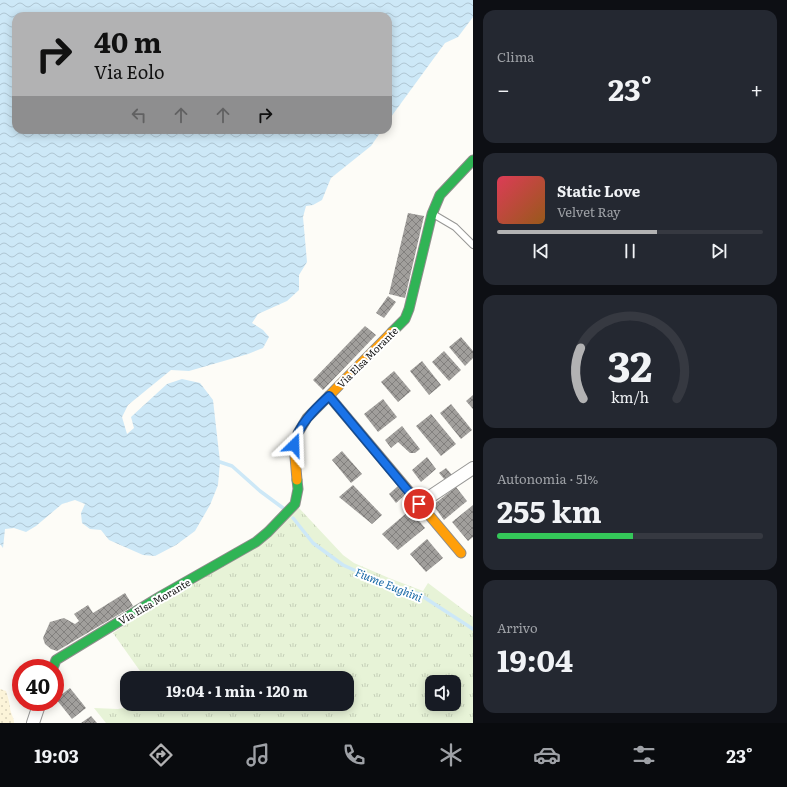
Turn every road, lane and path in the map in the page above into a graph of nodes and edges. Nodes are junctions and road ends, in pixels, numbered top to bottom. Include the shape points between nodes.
1 (473, 160) edge
2 (432, 214) junction
3 (473, 245) edge
4 (329, 396) junction
5 (473, 468) edge
6 (419, 504) junction
7 (461, 554) dead end
8 (58, 659) edge
9 (37, 713) edge
10 (44, 723) edge

1 - 2 street, Via Elsa Morante via 440,195
2 - 3 lane via 455,227
2 - 4 street, Via Elsa Morante via 405,319
4 - 6 street
4 - 8 street, Via Elsa Morante via 308,418 294,445 298,489 295,504 268,532 256,542
5 - 6 street
6 - 7 street
9 - 10 street

